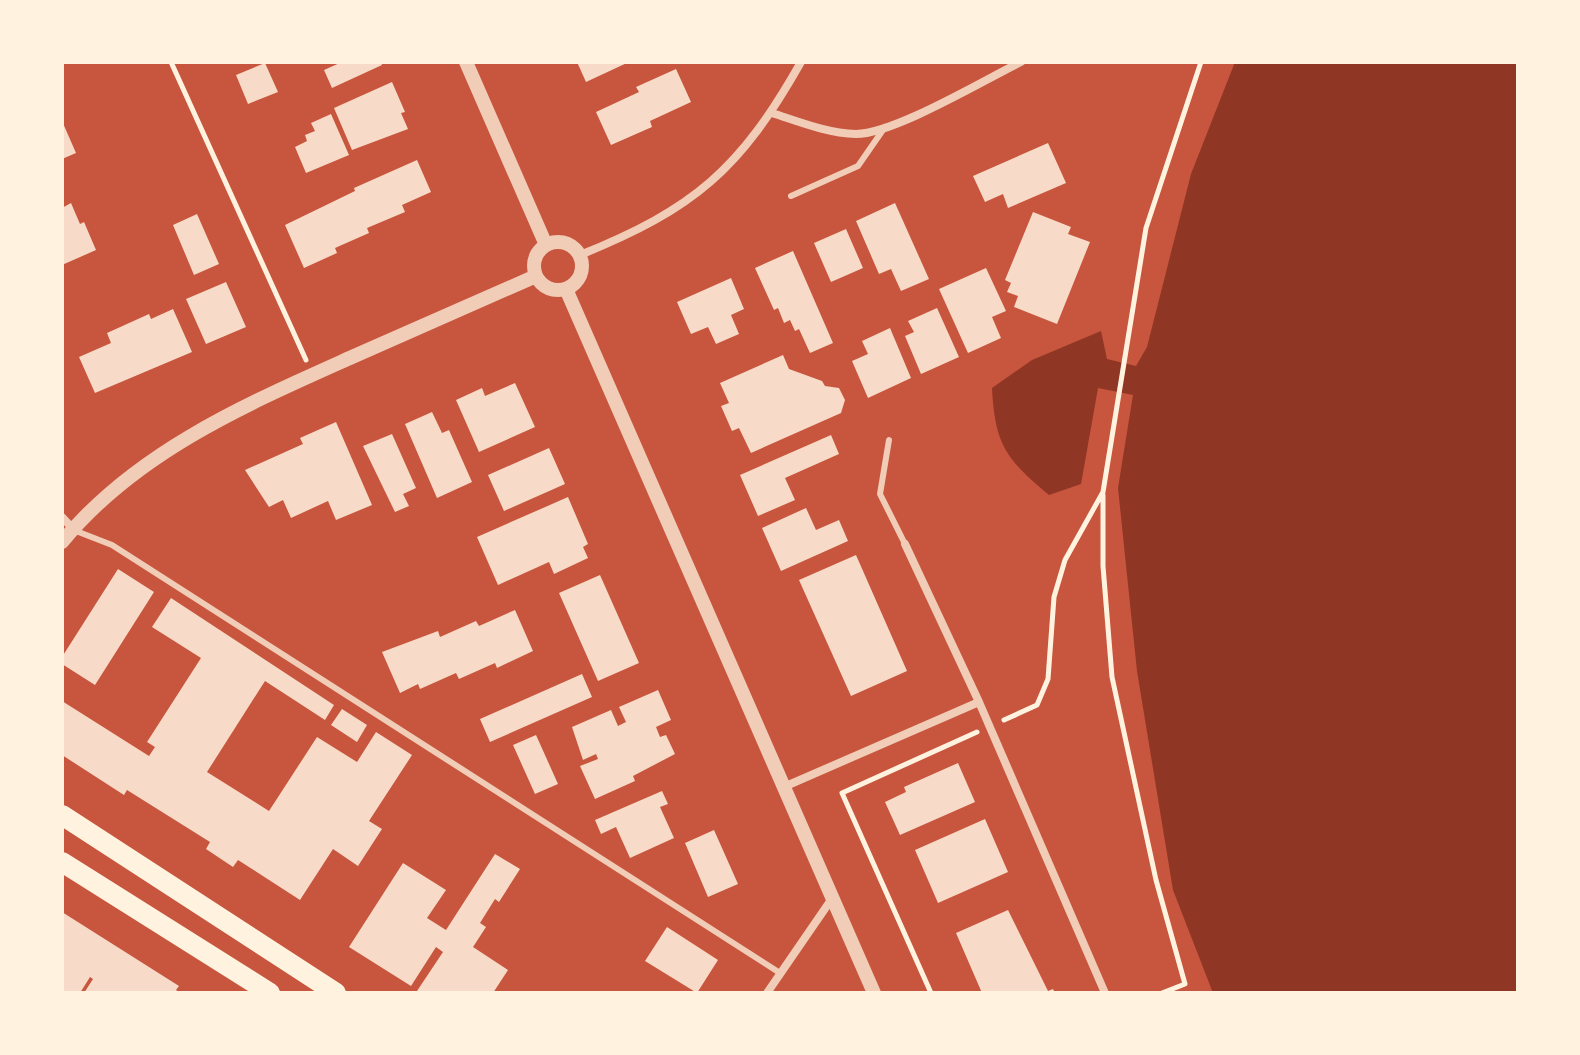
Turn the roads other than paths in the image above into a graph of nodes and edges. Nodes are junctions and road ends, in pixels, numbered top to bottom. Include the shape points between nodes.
1 (466, 62) edge
2 (801, 62) edge
3 (1021, 62) edge
4 (772, 113) junction
5 (886, 125) junction
6 (791, 196) dead end
7 (546, 245) junction
8 (580, 255) junction
9 (536, 276) junction
10 (566, 289) junction
11 (889, 440) dead end
12 (62, 517) edge
13 (73, 529) junction
14 (62, 542) edge
15 (905, 544) joint
16 (979, 702) junction
17 (786, 786) junction
18 (62, 815) edge
19 (62, 862) edge
20 (833, 896) junction
21 (780, 973) junction
22 (270, 993) edge
23 (336, 993) edge
24 (767, 993) edge
25 (874, 993) edge
26 (1105, 993) edge

1 - 7 street
2 - 4 street
3 - 5 street via 920,114
4 - 5 street via 821,129 860,134
4 - 8 street via 716,181 665,217
5 - 6 lane via 858,166
7 - 8 street via 565,242
7 - 9 street via 535,258
8 - 10 street via 581,275
9 - 10 street via 549,288
9 - 13 street via 187,436 141,466
10 - 17 street
11 - 15 lane via 880,494
12 - 13 street
13 - 14 street
13 - 21 lane via 112,545
15 - 16 street
16 - 17 street
16 - 26 street
17 - 20 street
18 - 23 main road
19 - 22 main road
20 - 21 street
20 - 25 street
21 - 24 street

